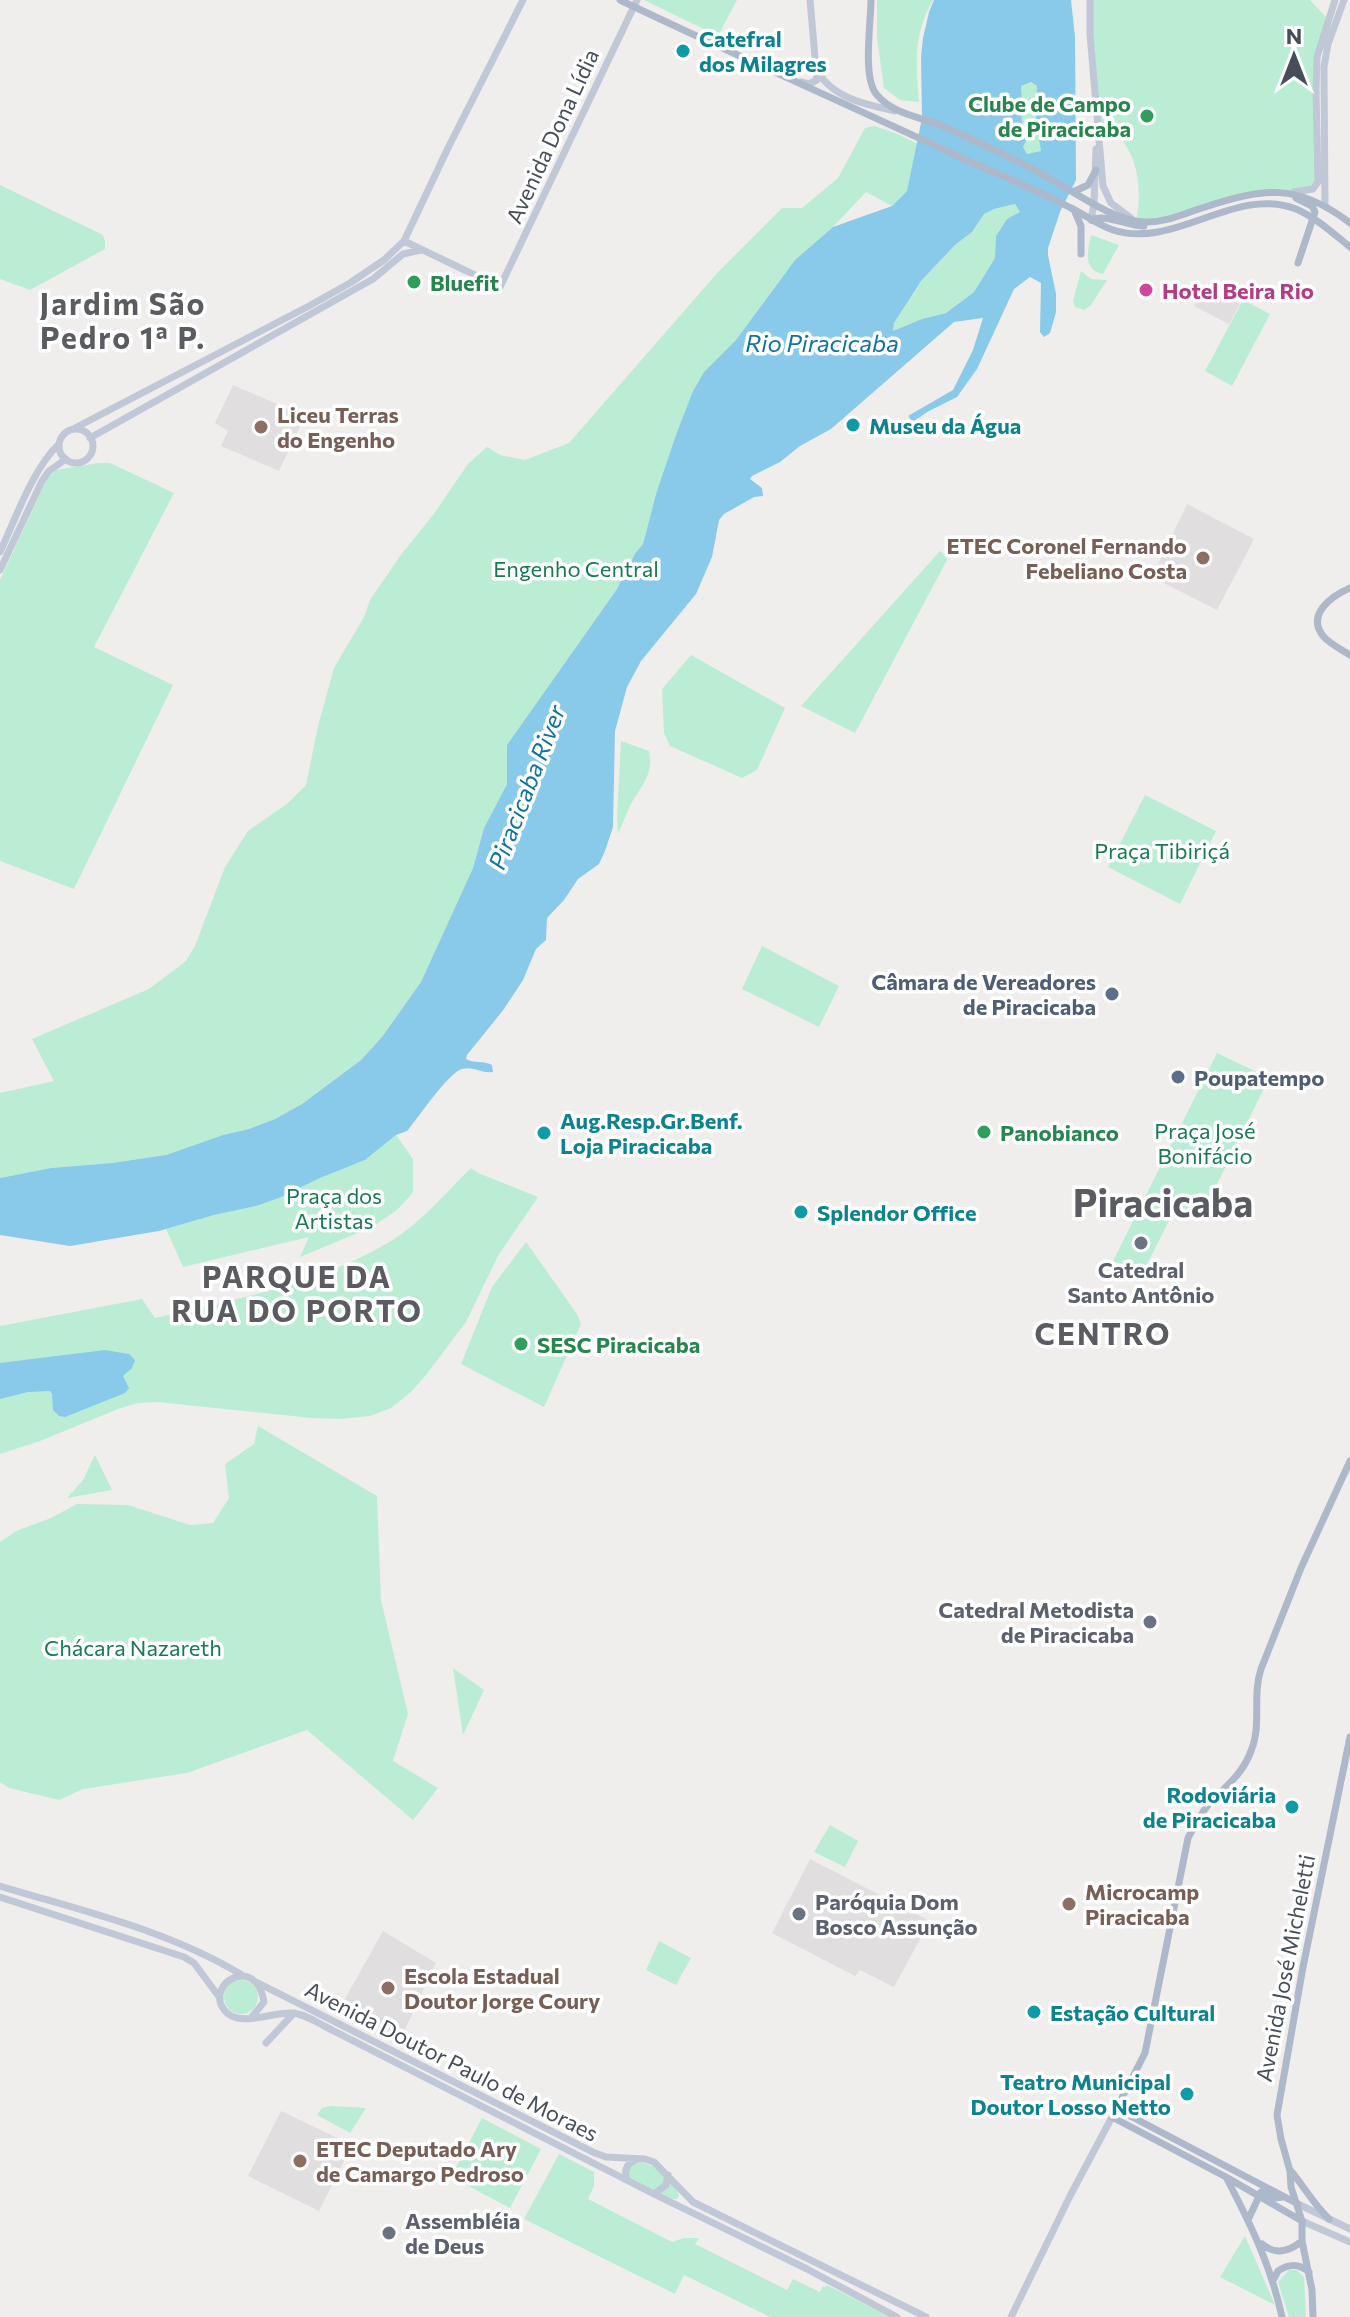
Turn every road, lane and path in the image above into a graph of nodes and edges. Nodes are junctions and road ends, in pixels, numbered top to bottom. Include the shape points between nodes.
1 (523, 0) edge
2 (620, 0) edge
3 (810, 0) edge
4 (871, 0) edge
5 (1090, 0) edge
6 (1335, 0) edge
7 (1344, 0) edge
8 (636, 3) edge
9 (816, 66) junction
10 (789, 80) junction
11 (895, 111) junction
12 (1098, 131) junction
13 (1096, 170) junction
14 (1072, 191) junction
15 (1294, 192) junction
16 (1278, 193) junction
17 (1094, 204) junction
18 (1325, 205) junction
19 (1072, 209) junction
20 (1169, 219) junction
21 (1313, 219) junction
22 (1091, 220) junction
23 (1136, 221) junction
24 (1350, 223) edge
25 (404, 241) junction
26 (1350, 247) edge
27 (424, 250) junction
28 (1081, 254) dead end
29 (1298, 263) dead end
30 (73, 429) junction
31 (90, 438) junction
32 (59, 444) junction
33 (66, 459) junction
34 (0, 552) edge
35 (0, 570) edge
36 (1350, 588) edge
37 (1350, 655) edge
38 (1350, 1461) edge
39 (1350, 1737) edge
40 (0, 1886) edge
41 (0, 1897) edge
42 (244, 1976) junction
43 (258, 1983) junction
44 (220, 1998) junction
45 (295, 2013) junction
46 (251, 2018) junction
47 (266, 2043) dead end
48 (1117, 2109) junction
49 (1112, 2117) junction
50 (637, 2159) junction
51 (1290, 2171) junction
52 (668, 2174) junction
53 (1226, 2177) junction
54 (627, 2180) junction
55 (654, 2194) junction
56 (1259, 2196) junction
57 (1284, 2197) junction
58 (1298, 2204) junction
59 (1329, 2219) junction
60 (1248, 2220) junction
61 (1302, 2221) junction
62 (1350, 2229) edge
63 (1302, 2241) junction
64 (1350, 2242) edge
65 (1260, 2243) junction
66 (1310, 2274) junction
67 (1274, 2279) junction
68 (910, 2313) edge
69 (897, 2317) edge
70 (926, 2317) edge
71 (1011, 2317) edge
72 (1282, 2317) edge
73 (1313, 2317) edge

1 - 25 main road
2 - 8 main road
3 - 9 main road
4 - 11 main road via 870,81
5 - 12 main road
6 - 15 main road via 1317,57 1318,182 1313,189
7 - 18 main road via 1325,58
8 - 10 main road
8 - 27 main road, Avenida Dona Lídia via 500,287
9 - 10 main road via 814,82
9 - 11 main road via 830,88
10 - 19 main road
11 - 14 main road via 929,119
12 - 13 main road
12 - 23 main road via 1107,196
13 - 14 main road via 1088,185
13 - 17 main road
14 - 17 main road
15 - 16 main road
15 - 18 main road
16 - 20 main road via 1245,195
16 - 21 main road via 1312,206
17 - 22 main road
17 - 23 main road
18 - 24 main road
19 - 22 main road
19 - 28 main road via 1081,226
20 - 22 main road via 1145,226
20 - 23 main road
21 - 22 main road via 1297,209 1248,207 1152,234 1123,233
21 - 26 main road
21 - 29 main road
25 - 27 main road
25 - 30 main road via 350,283
27 - 31 main road via 403,254 373,279
30 - 31 main road
30 - 32 main road
31 - 33 main road via 87,459
32 - 33 main road
32 - 34 main road via 40,468
33 - 35 main road via 42,481
36 - 37 main road via 1327,601 1319,613 1325,639
38 - 48 main road via 1261,1669 1252,1750 1188,1838 1145,2053
39 - 51 main road, Avenida José Micheletti via 1279,2097 1278,2126
40 - 42 main road via 170,1938
41 - 44 main road via 184,1957 200,1969
42 - 43 main road
42 - 44 main road via 227,1982
43 - 46 main road via 264,2002
43 - 50 main road, Avenida Doutor Paulo de Moraes via 595,2153
44 - 46 main road via 229,2015
45 - 46 main road, Avenida Doutor Paulo de Moraes
45 - 47 main road
45 - 54 main road, Avenida Doutor Paulo de Moraes
48 - 49 main road
48 - 57 main road
49 - 53 main road
49 - 71 main road
50 - 52 main road, Avenida Doutor Paulo de Moraes via 654,2162
50 - 54 main road via 626,2167
51 - 58 main road, Avenida José Micheletti
51 - 59 main road
52 - 55 main road via 666,2185
52 - 68 main road, Avenida Doutor Paulo de Moraes via 693,2202
53 - 56 main road
53 - 60 main road
54 - 55 main road, Avenida Doutor Paulo de Moraes
55 - 69 main road, Avenida Doutor Paulo de Moraes
56 - 57 main road via 1265,2192
56 - 60 main road
56 - 61 main road
57 - 58 main road
58 - 59 main road
58 - 61 main road, Avenida José Micheletti
59 - 62 main road
60 - 65 main road
61 - 63 main road, Avenida José Micheletti
61 - 64 main road
63 - 65 main road via 1274,2252
63 - 66 main road, Avenida José Micheletti
65 - 67 main road
66 - 67 main road via 1290,2265
66 - 73 main road, Avenida José Micheletti
67 - 72 main road
68 - 70 main road, Avenida Doutor Paulo de Moraes

